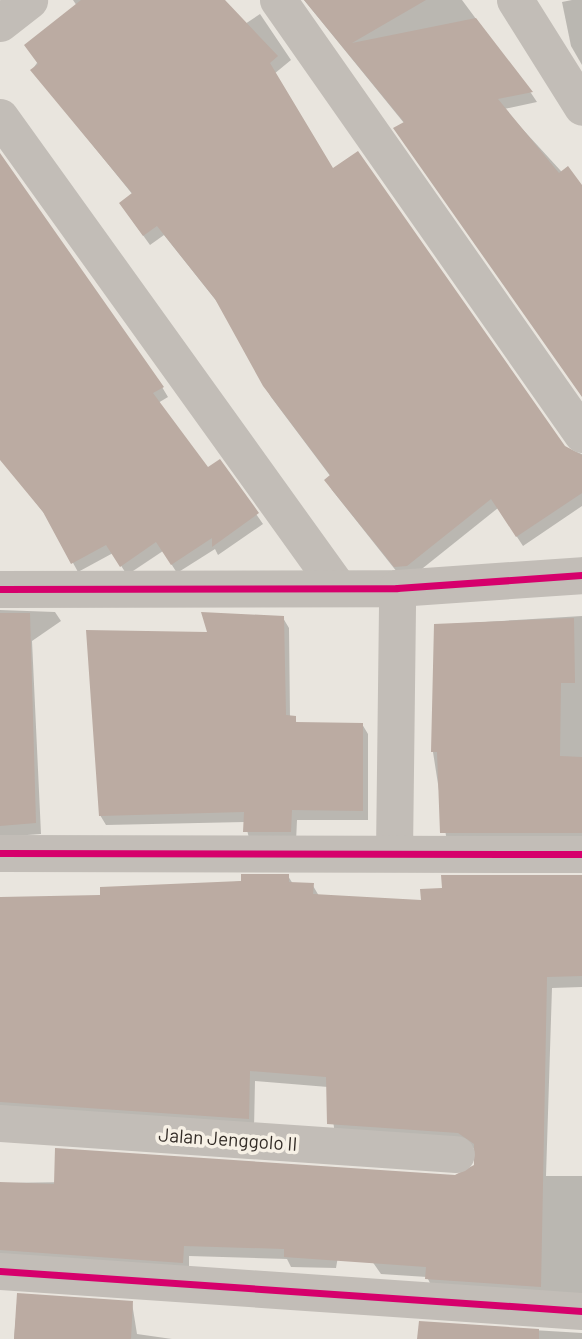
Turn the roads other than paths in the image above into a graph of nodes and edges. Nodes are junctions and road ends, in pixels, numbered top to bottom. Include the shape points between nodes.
1 (29, 0) edge
2 (278, 0) edge
3 (515, 0) edge
4 (0, 23) edge
5 (582, 107) edge
6 (0, 117) edge
7 (582, 434) edge
8 (582, 575) edge
9 (336, 585) junction
10 (397, 588) junction
11 (0, 589) edge
12 (394, 852) junction
13 (0, 853) edge
14 (582, 854) edge
15 (0, 1123) edge
16 (456, 1154) dead end
17 (0, 1271) edge
18 (582, 1311) edge

1 - 4 street
2 - 7 street
3 - 5 street
6 - 9 street
8 - 10 street
9 - 10 street
9 - 11 street
10 - 12 street
12 - 13 street
12 - 14 street
15 - 16 street, Jalan Jenggolo II
17 - 18 street

